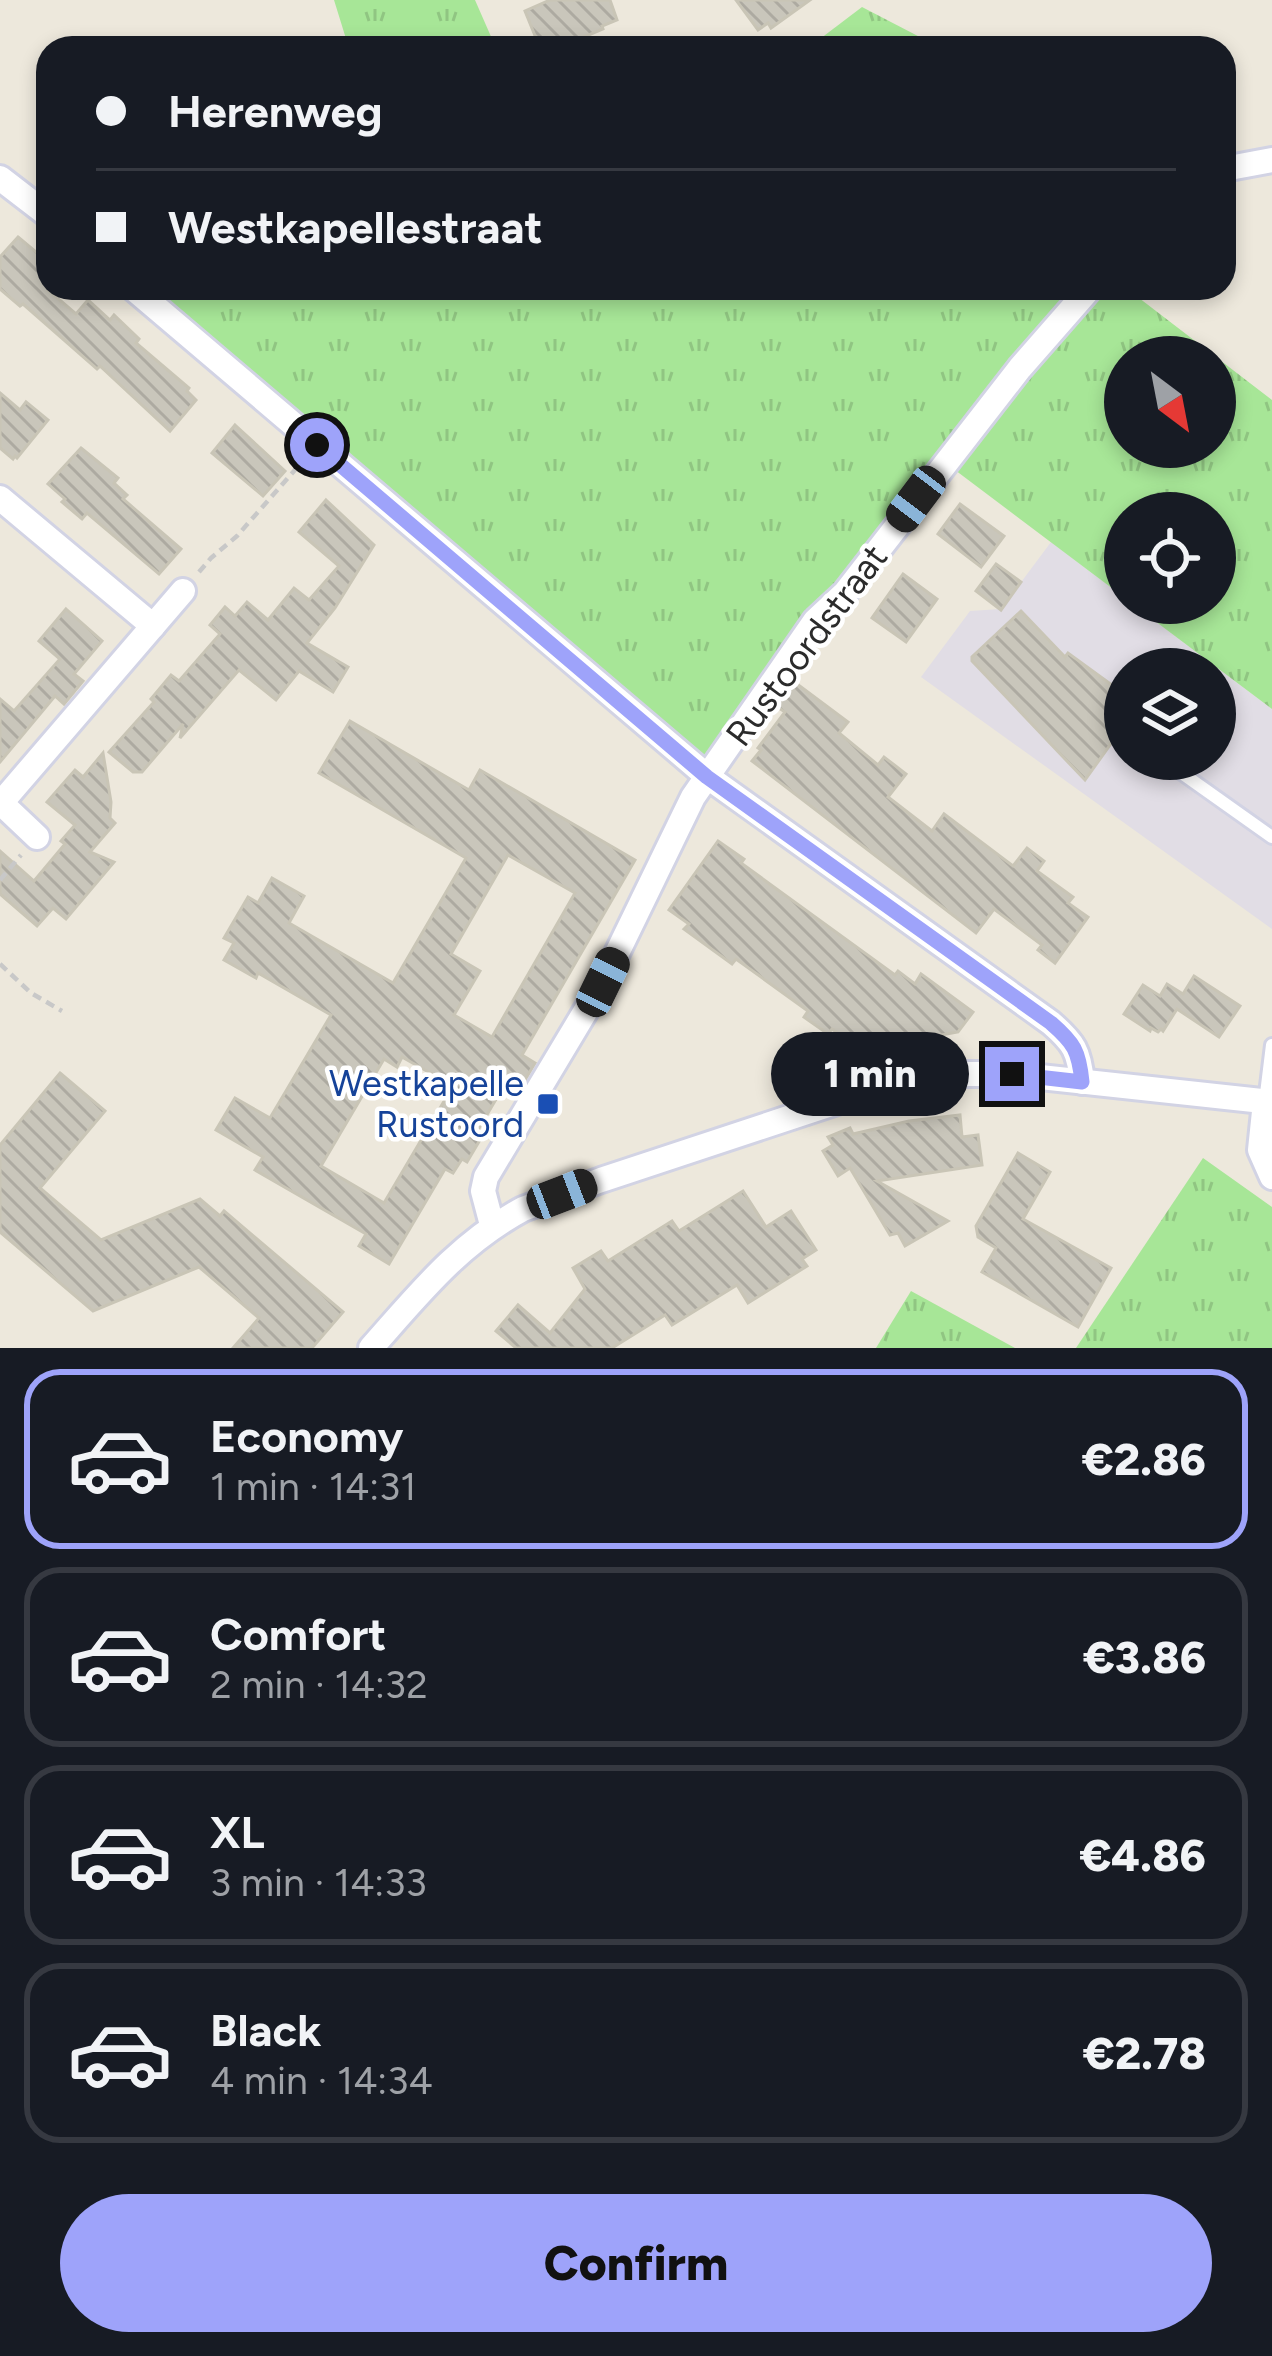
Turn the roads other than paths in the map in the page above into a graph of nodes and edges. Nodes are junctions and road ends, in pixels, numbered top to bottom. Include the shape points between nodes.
1 (1272, 160) edge
2 (1236, 167) edge
3 (0, 178) edge
4 (36, 206) edge
5 (148, 300) edge
6 (1080, 300) edge
7 (0, 498) edge
8 (183, 591) road end
9 (153, 626) junction
10 (707, 777) junction
11 (1192, 780) edge
12 (1, 802) edge
13 (37, 837) dead end
14 (1272, 837) edge
15 (1272, 1045) edge
16 (1082, 1082) junction
17 (1269, 1102) edge
18 (1272, 1177) edge
19 (492, 1226) junction
20 (371, 1348) edge

1 - 2 street
3 - 4 street
5 - 10 street
6 - 10 street, Rustoordstraat via 845,593 814,621
7 - 9 street
8 - 9 street
9 - 12 street
10 - 16 street via 1051,1023 1072,1041
10 - 19 street, Rustoordstraat via 603,982 486,1177
11 - 14 lane
12 - 13 street
15 - 17 lane
16 - 17 street
16 - 19 street via 1012,1074 909,1082 601,1180
17 - 18 street via 1260,1150
19 - 20 street

